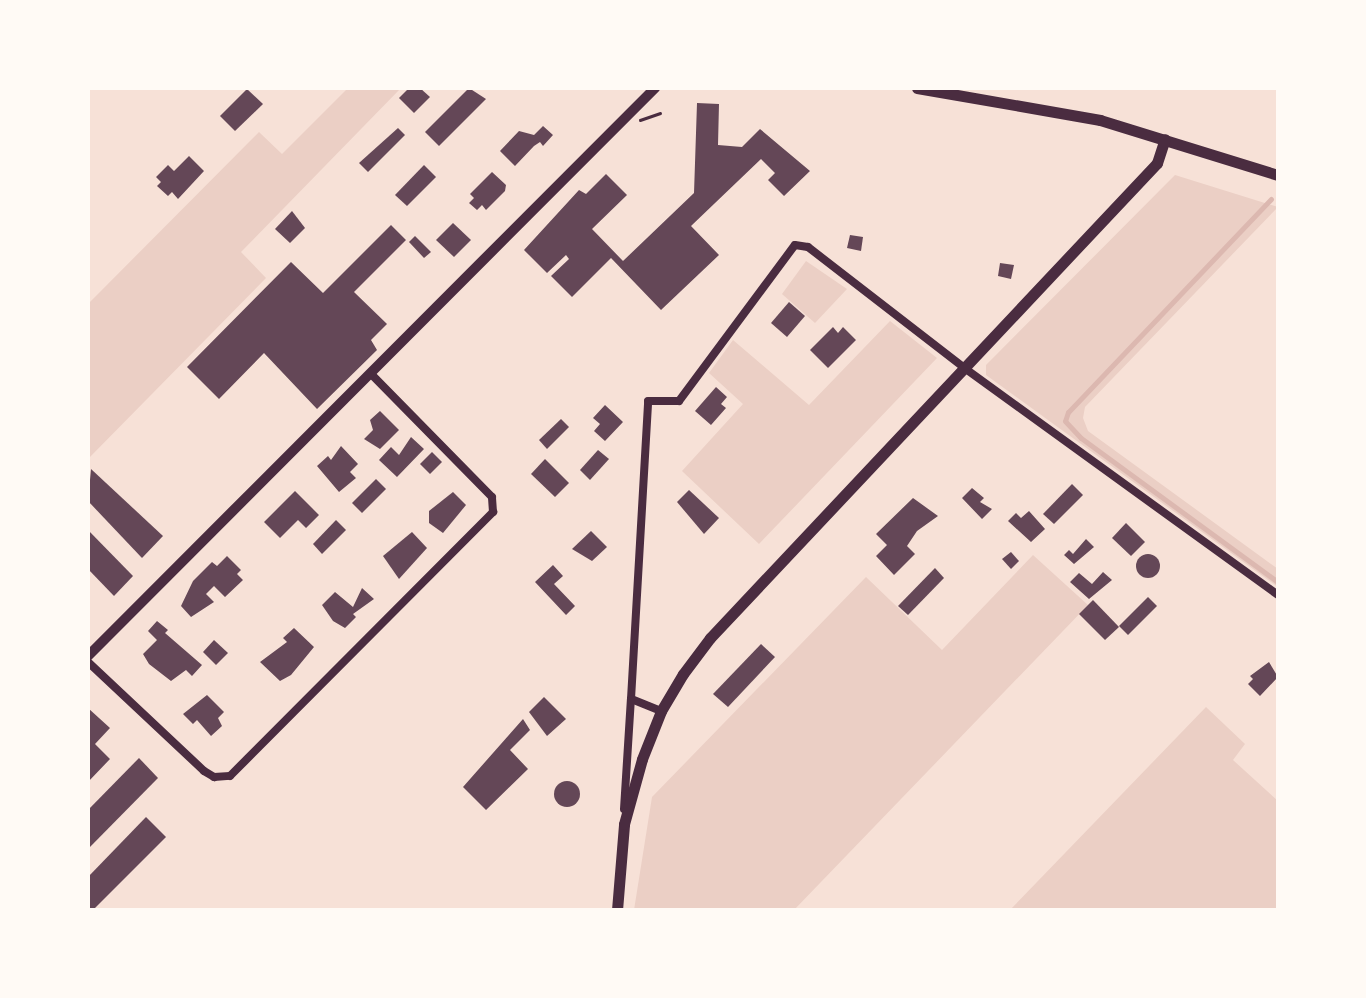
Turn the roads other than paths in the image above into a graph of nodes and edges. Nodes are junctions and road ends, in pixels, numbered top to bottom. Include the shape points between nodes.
1 (655, 88) edge
2 (918, 88) edge
3 (934, 89) edge
4 (1165, 140) junction
5 (1278, 175) edge
6 (964, 367) junction
7 (371, 374) junction
8 (1278, 595) edge
9 (88, 659) edge
10 (631, 699) junction
11 (661, 711) junction
12 (624, 824) junction
13 (617, 910) edge

1 - 7 street
2 - 3 main road
3 - 4 main road via 1100,120
4 - 5 main road
4 - 6 main road via 1156,162
6 - 8 street
6 - 10 street via 808,247 790,248 679,401 648,400
6 - 11 main road via 710,638
7 - 9 street
7 - 9 street via 492,496 493,512 230,776 204,771
10 - 11 street
10 - 12 street
11 - 12 main road
12 - 13 main road

